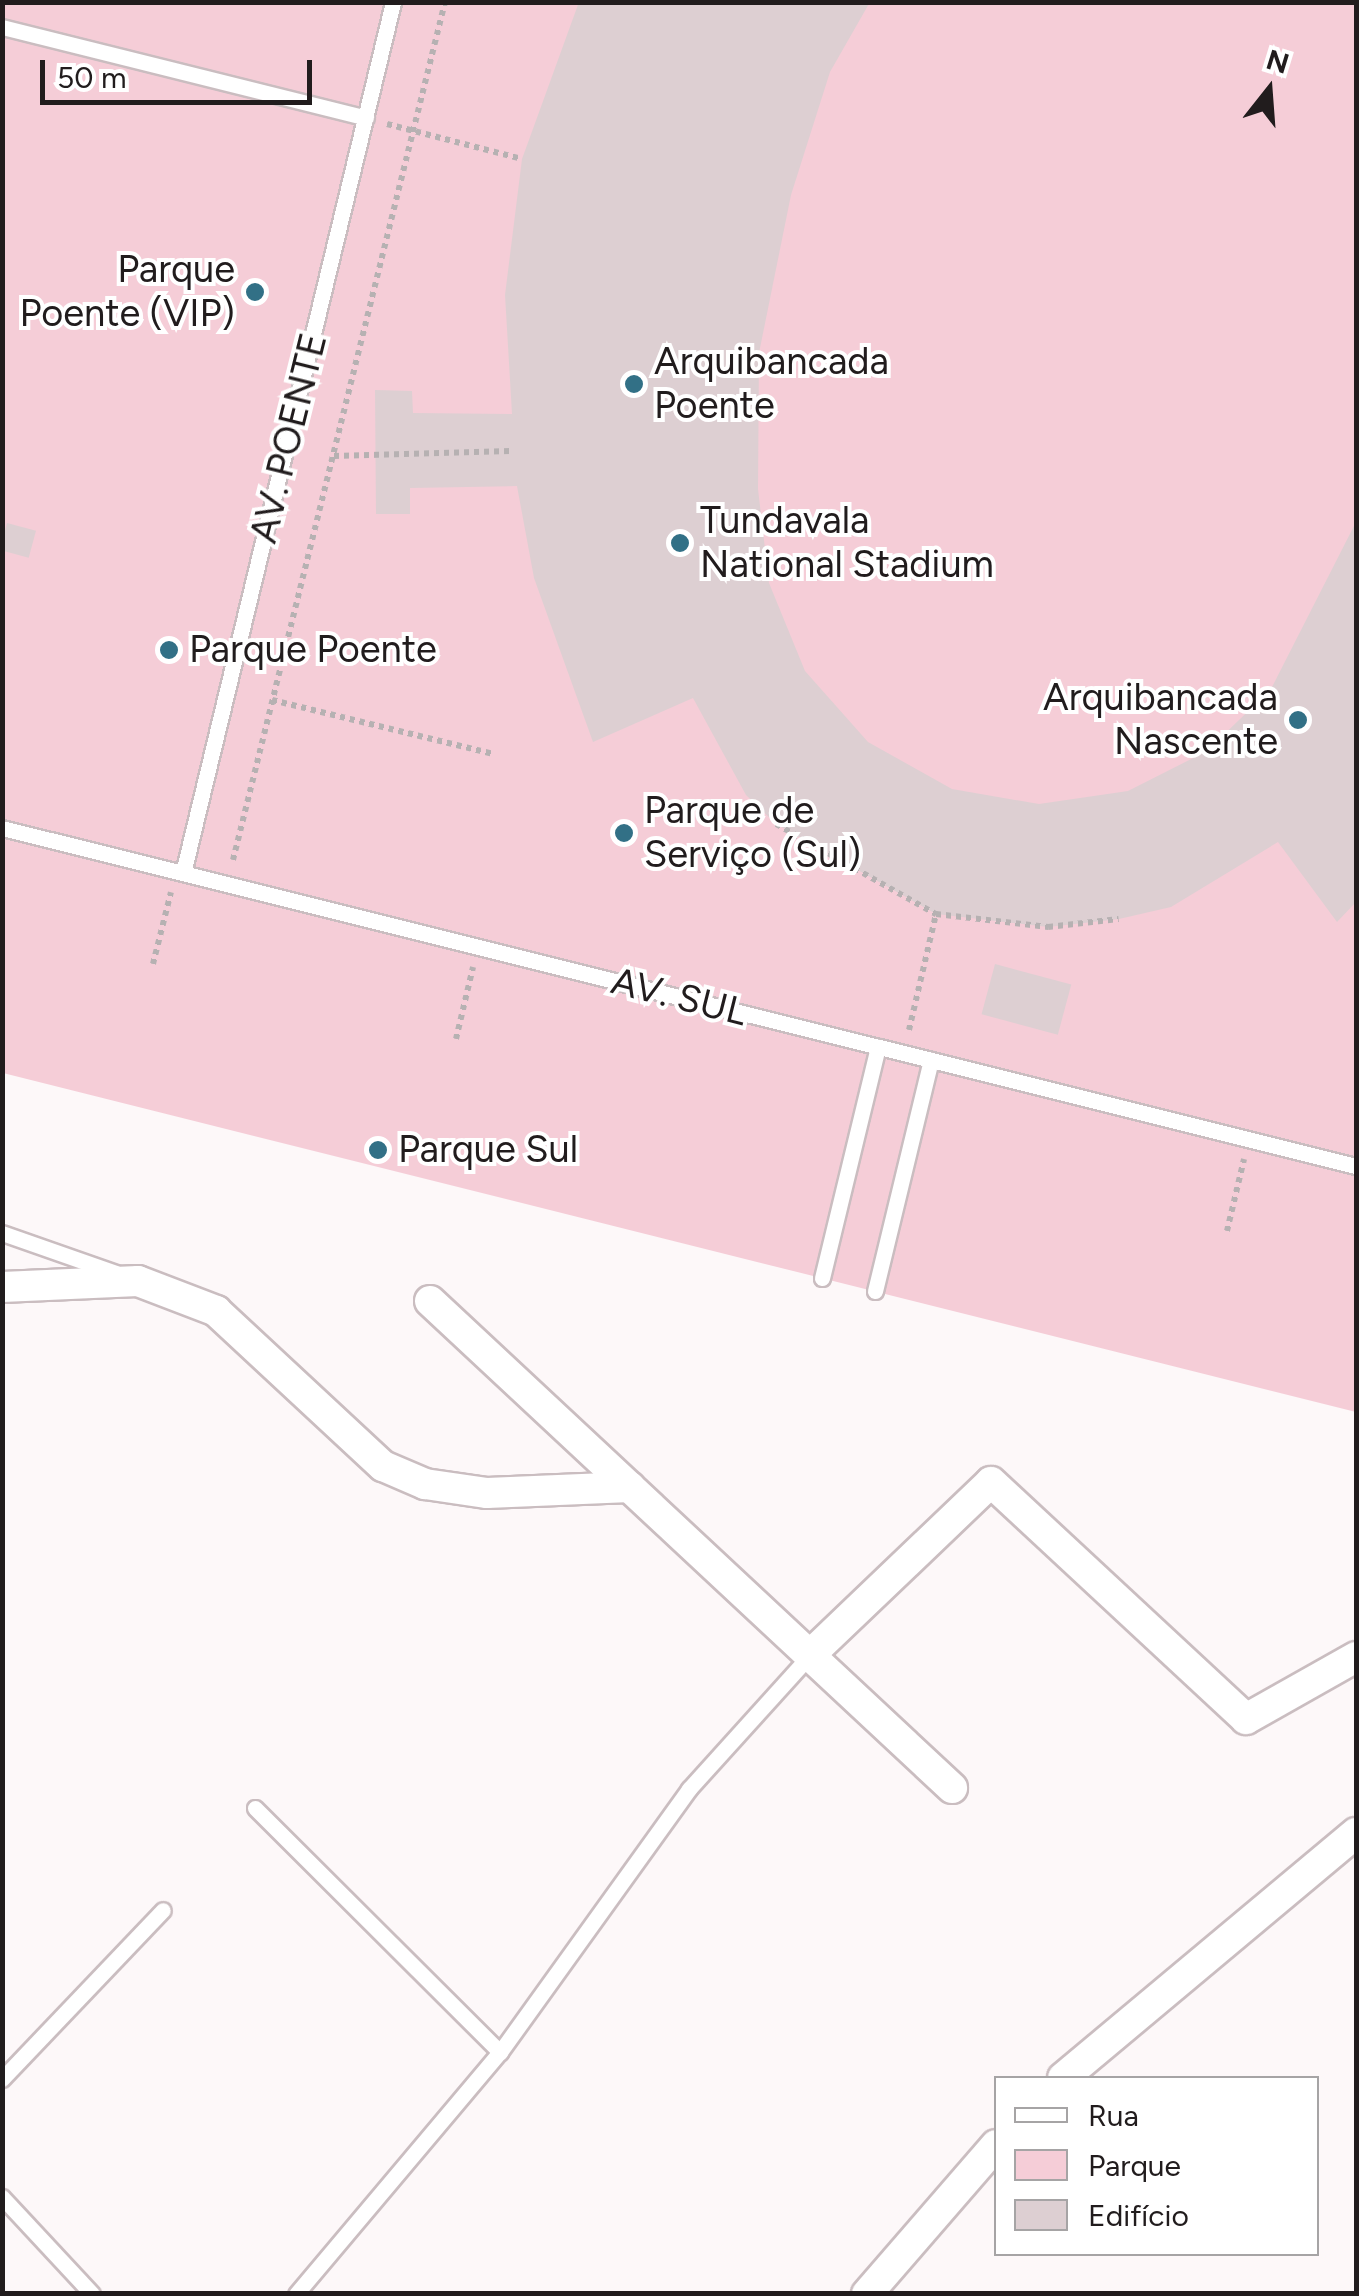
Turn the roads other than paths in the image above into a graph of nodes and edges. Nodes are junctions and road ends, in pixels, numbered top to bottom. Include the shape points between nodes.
1 (393, 2) edge
2 (2, 27) edge
3 (366, 118) junction
4 (2, 828) edge
5 (180, 872) junction
6 (878, 1047) junction
7 (931, 1060) junction
8 (1356, 1166) edge
9 (2, 1233) edge
10 (822, 1278) dead end
11 (138, 1281) junction
12 (2, 1287) edge
13 (874, 1291) dead end
14 (430, 1300) dead end
15 (630, 1487) junction
16 (810, 1655) junction
17 (1356, 1657) edge
18 (952, 1788) dead end
19 (254, 1808) dead end
20 (1356, 1833) edge
21 (163, 1910) dead end
22 (500, 2052) junction
23 (1065, 2076) edge
24 (2, 2079) edge
25 (994, 2148) edge
26 (2, 2197) edge
27 (92, 2294) edge
28 (296, 2294) edge
29 (867, 2294) edge

1 - 3 lane, AV. POENTE
2 - 3 lane
3 - 5 lane, AV. POENTE
4 - 5 lane, AV. SUL
5 - 6 lane, AV. SUL
6 - 7 lane, AV. SUL
6 - 10 lane
7 - 8 lane, AV. SUL
7 - 13 lane
9 - 11 lane
11 - 12 street
11 - 15 street via 216,1311 383,1466 488,1493
14 - 15 street
15 - 16 street
16 - 17 street via 992,1482 1246,1720
16 - 18 street
16 - 22 lane via 689,1789
19 - 22 lane
20 - 23 street
21 - 24 lane
22 - 28 lane
25 - 29 street
26 - 27 lane

